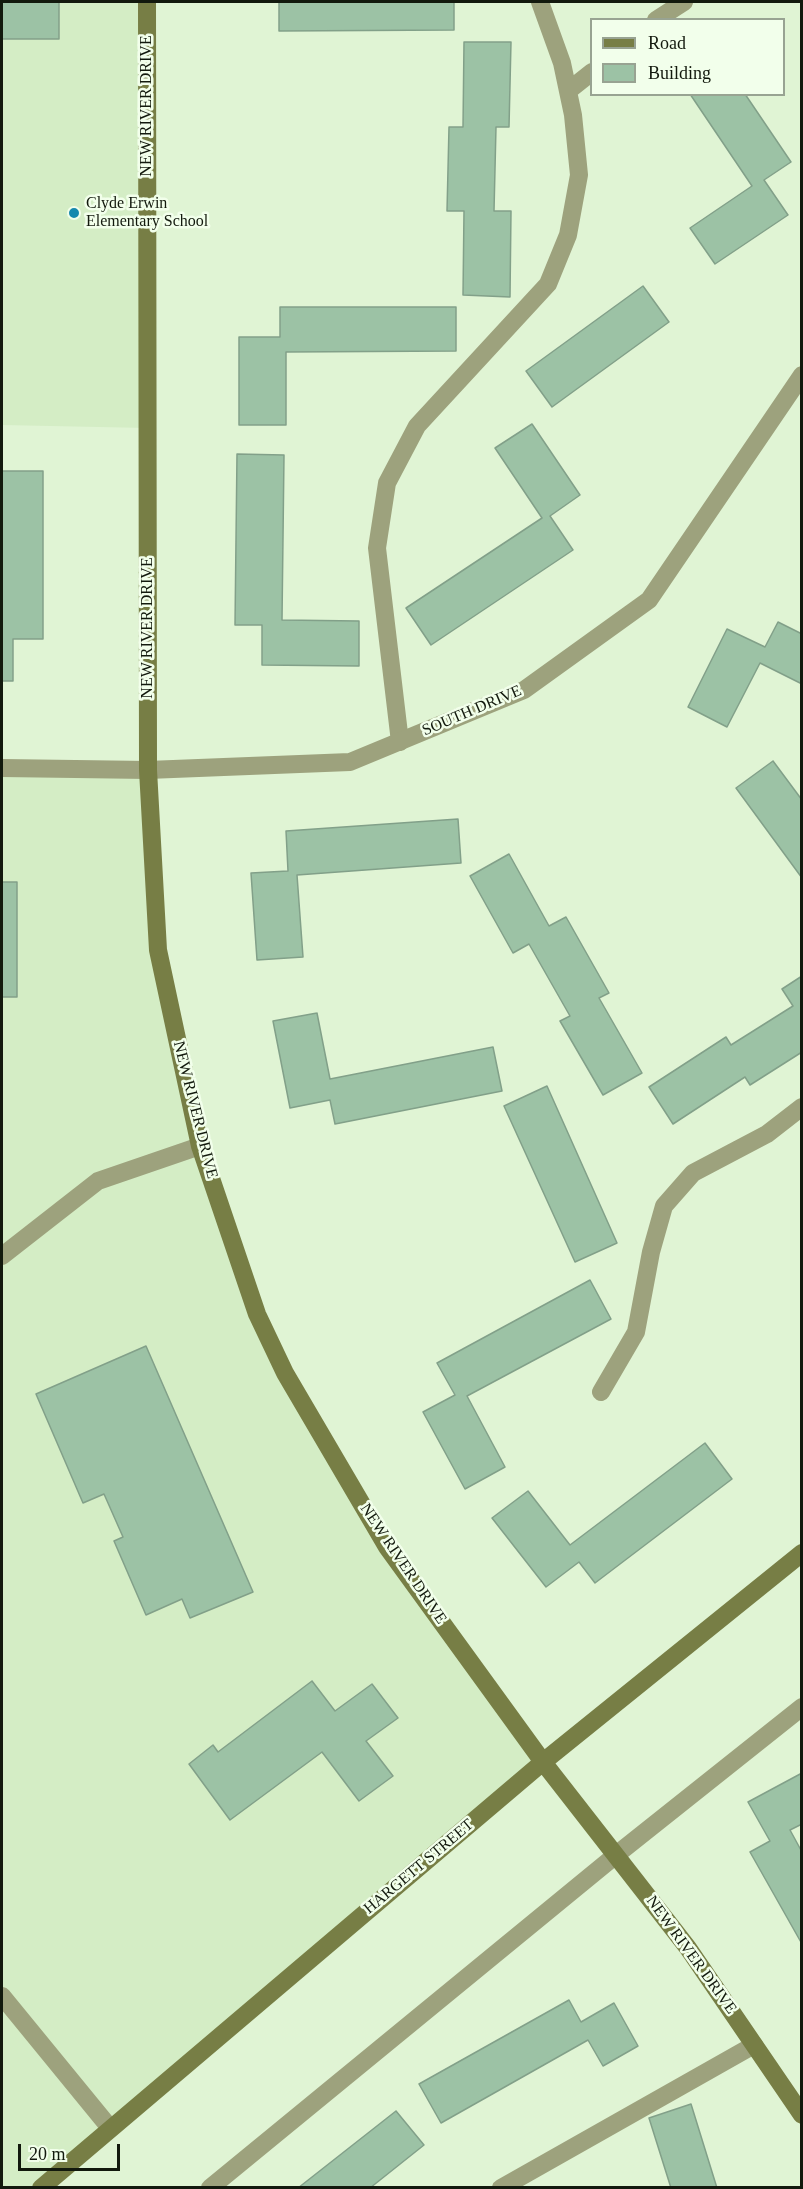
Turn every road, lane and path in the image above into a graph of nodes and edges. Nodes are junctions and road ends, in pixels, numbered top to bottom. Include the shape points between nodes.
1 (147, 2) edge
2 (540, 2) edge
3 (684, 2) edge
4 (659, 18) edge
5 (590, 73) edge
6 (568, 91) junction
7 (801, 375) edge
8 (400, 742) junction
9 (2, 768) edge
10 (148, 770) junction
11 (801, 1107) edge
12 (200, 1146) junction
13 (2, 1256) edge
14 (601, 1392) dead end
15 (801, 1553) edge
16 (801, 1707) edge
17 (543, 1762) junction
18 (616, 1855) junction
19 (2, 1996) edge
20 (754, 2045) junction
21 (801, 2115) edge
22 (110, 2128) junction
23 (41, 2187) edge
24 (210, 2187) edge
25 (501, 2187) edge

1 - 10 street, NEW RIVER DRIVE
2 - 6 street
3 - 4 street
5 - 6 street
6 - 8 street via 579,175 568,235 548,284 417,426 387,483 377,548
7 - 8 street, SOUTH DRIVE via 650,600 524,690
8 - 10 street, SOUTH DRIVE via 350,762
9 - 10 street, SOUTH DRIVE
10 - 12 street, NEW RIVER DRIVE via 158,950
11 - 14 street via 767,1134 693,1173 664,1206 636,1332
12 - 13 street via 98,1181
12 - 17 street, NEW RIVER DRIVE via 257,1314 285,1373 387,1547
15 - 17 street, HARGETT STREET
16 - 18 street
17 - 18 street, NEW RIVER DRIVE
17 - 22 street, HARGETT STREET
18 - 20 street, NEW RIVER DRIVE via 688,1948
18 - 24 street
19 - 22 street
20 - 21 street, NEW RIVER DRIVE
20 - 25 street
22 - 23 street, HARGETT STREET

